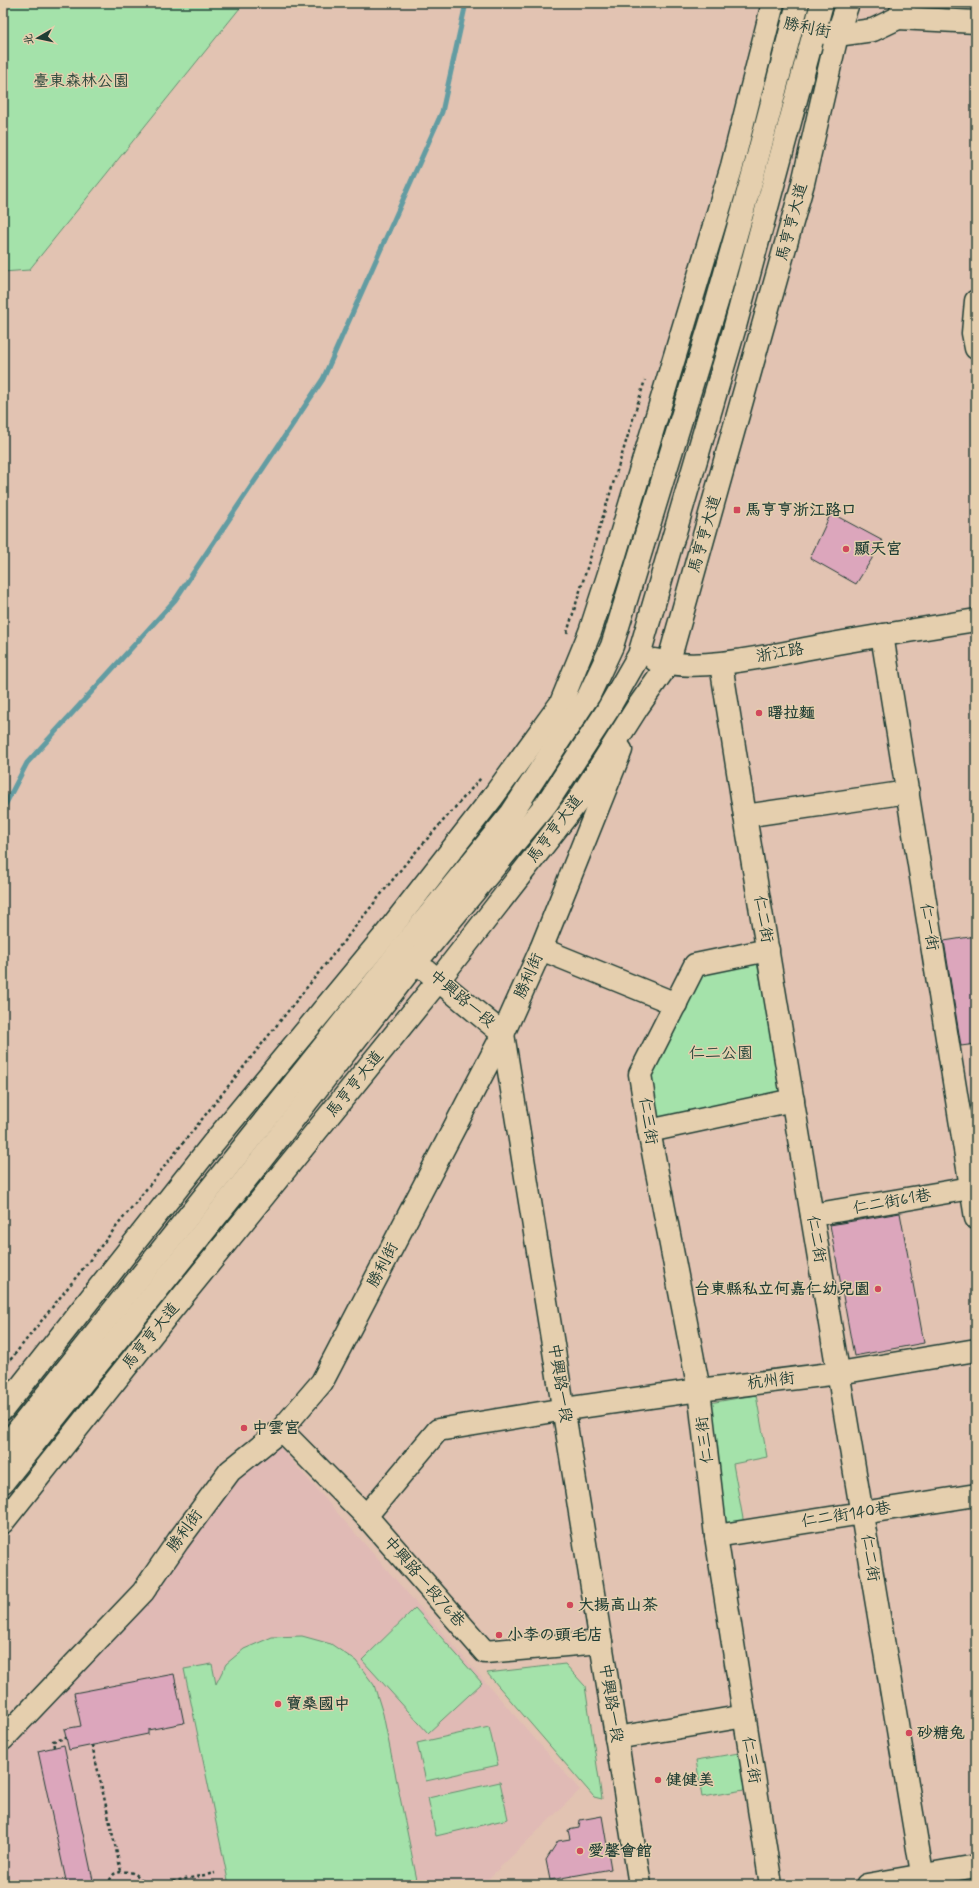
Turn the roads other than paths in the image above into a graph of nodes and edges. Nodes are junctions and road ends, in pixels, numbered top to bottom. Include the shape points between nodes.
1 (798, 3) edge
2 (822, 3) edge
3 (848, 3) edge
4 (771, 11) edge
5 (902, 11) edge
6 (976, 22) edge
7 (792, 26) junction
8 (815, 31) junction
9 (837, 35) junction
10 (732, 166) junction
11 (754, 172) junction
12 (776, 177) junction
13 (802, 183) junction
14 (976, 301) edge
15 (976, 348) edge
16 (651, 435) junction
17 (675, 440) junction
18 (700, 445) junction
19 (727, 452) junction
20 (976, 620) edge
21 (590, 632) junction
22 (882, 635) junction
23 (612, 646) junction
24 (639, 655) junction
25 (668, 664) junction
26 (721, 664) junction
27 (637, 708) junction
28 (908, 792) junction
29 (745, 816) junction
30 (386, 934) junction
31 (541, 949) junction
32 (768, 950) junction
33 (409, 954) junction
34 (438, 981) junction
35 (676, 1004) junction
36 (503, 1034) junction
37 (793, 1100) junction
38 (649, 1131) junction
39 (971, 1188) junction
40 (812, 1215) junction
41 (976, 1218) edge
42 (976, 1350) edge
43 (839, 1373) junction
44 (699, 1390) junction
45 (3, 1409) edge
46 (565, 1409) junction
47 (281, 1430) junction
48 (3, 1449) edge
49 (3, 1482) edge
50 (976, 1495) edge
51 (6, 1513) edge
52 (862, 1513) junction
53 (366, 1516) junction
54 (716, 1536) junction
55 (601, 1642) junction
56 (744, 1716) junction
57 (3, 1738) edge
58 (616, 1738) junction
59 (976, 1866) edge
60 (923, 1880) edge
61 (640, 1885) edge
62 (771, 1885) edge
63 (867, 1885) edge

1 - 7 street, 馬亨亨大道
2 - 8 street, 馬亨亨大道
3 - 9 street, 馬亨亨大道
4 - 7 street, 勝利街
4 - 10 street
5 - 6 street
5 - 9 street, 勝利街 via 873,30
7 - 8 street, 勝利街
7 - 11 street, 馬亨亨大道
8 - 9 street, 勝利街
8 - 12 street, 馬亨亨大道
9 - 13 street, 馬亨亨大道
10 - 11 street
10 - 16 street
11 - 17 street, 馬亨亨大道
12 - 13 street
12 - 18 street, 馬亨亨大道
13 - 19 street, 馬亨亨大道
14 - 15 street via 973,333
16 - 17 street
16 - 21 street
17 - 23 street, 馬亨亨大道
18 - 19 street
18 - 24 street, 馬亨亨大道
19 - 25 street, 馬亨亨大道
20 - 22 street, 浙江路
21 - 23 street, 浙江路
21 - 30 street via 561,703 492,798
22 - 26 street, 浙江路
22 - 28 street, 仁一街
23 - 24 street, 浙江路
23 - 33 street, 馬亨亨大道 via 589,695 511,814
24 - 25 street, 浙江路
24 - 33 street, 馬亨亨大道 via 607,711 547,803
25 - 26 street, 浙江路
25 - 27 street, 馬亨亨大道
26 - 29 street, 仁二街
27 - 31 street, 勝利街
27 - 34 street, 馬亨亨大道 via 578,801
28 - 29 street
28 - 39 street, 仁一街
29 - 32 street, 仁二街
30 - 33 street, 中興路一段
30 - 45 street via 214,1142
31 - 35 street
31 - 36 street, 勝利街
32 - 35 street, 仁三街 via 695,965
32 - 37 street, 仁二街
33 - 34 street, 中興路一段
33 - 48 street, 馬亨亨大道
33 - 49 street, 馬亨亨大道 via 250,1174
34 - 36 street, 中興路一段
34 - 51 street, 馬亨亨大道
35 - 38 street, 仁三街 via 640,1074
36 - 46 street, 中興路一段
36 - 47 street, 勝利街 via 322,1382
37 - 38 street
37 - 40 street, 仁二街
38 - 44 street, 仁三街
39 - 40 street, 仁二街61巷
39 - 41 street, 仁一街
40 - 43 street, 仁二街
42 - 43 street, 杭州街
43 - 44 street, 杭州街
43 - 52 street, 仁二街
44 - 46 street, 杭州街
44 - 54 street, 仁三街
46 - 53 street, 杭州街 via 438,1430
46 - 55 street, 中興路一段
47 - 53 street, 中興路一段76巷
47 - 57 street, 勝利街 via 230,1471 143,1592
50 - 52 street, 仁二街140巷
52 - 54 street, 仁二街140巷
52 - 60 street, 仁二街
53 - 55 street, 中興路一段76巷 via 486,1652
54 - 56 street, 仁三街
55 - 58 street, 中興路一段
56 - 58 street
56 - 62 street, 仁三街
58 - 61 street, 中興路一段
59 - 60 street
60 - 63 street

